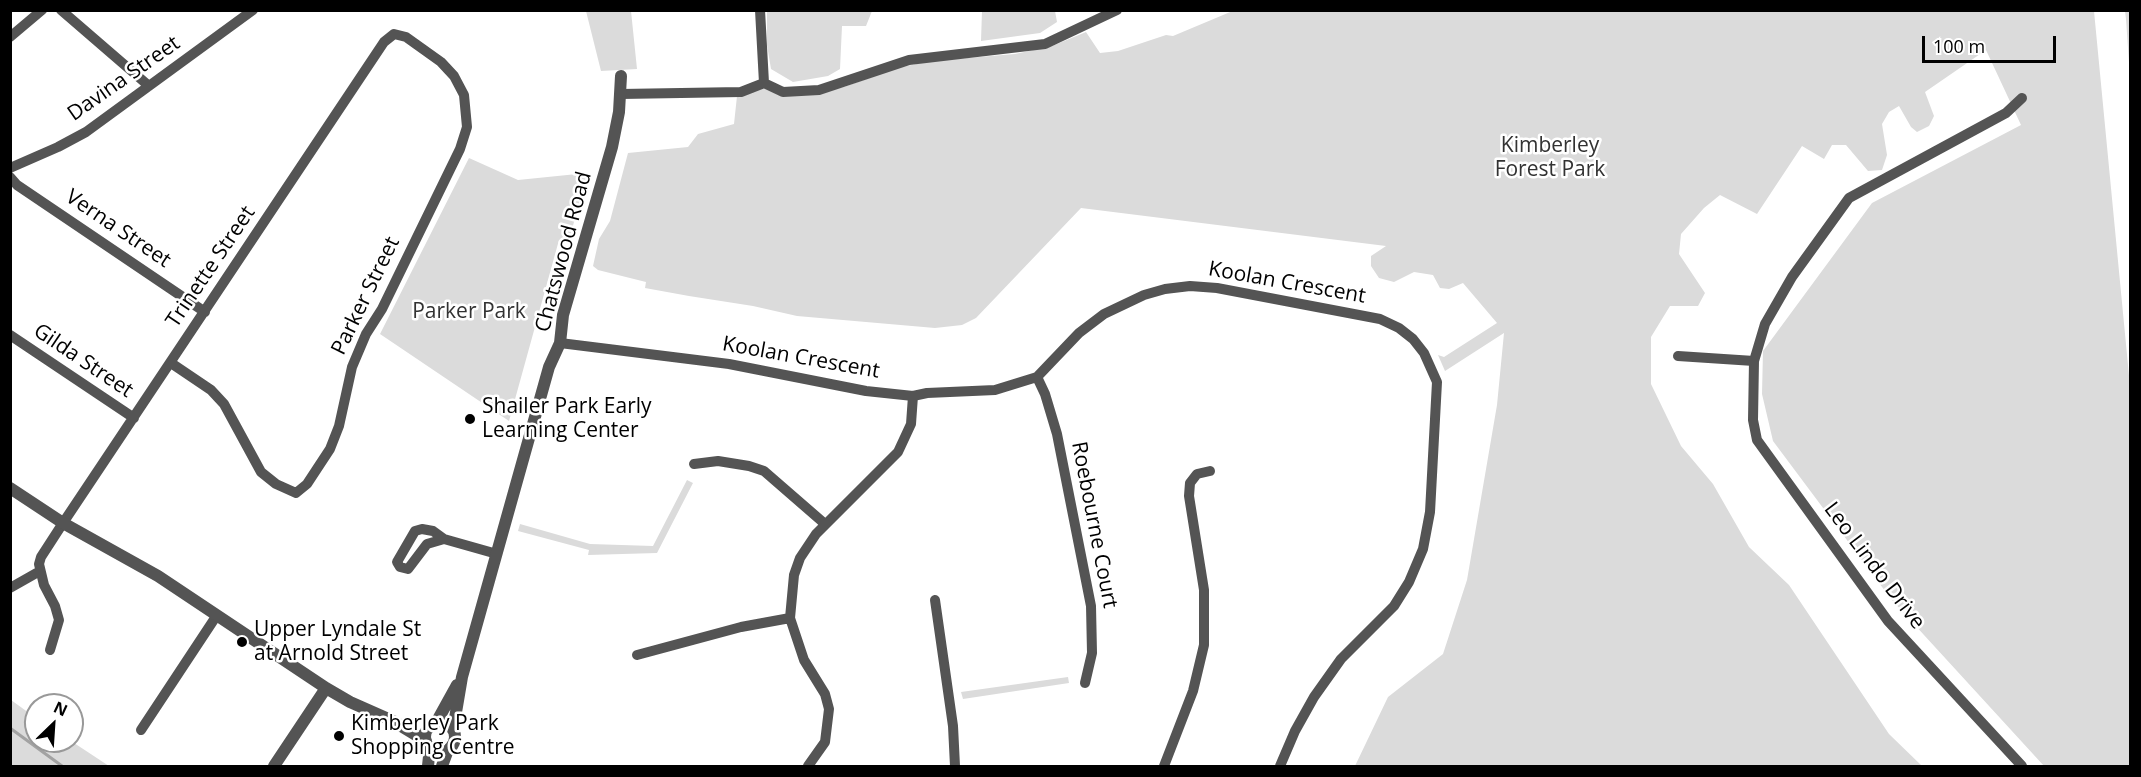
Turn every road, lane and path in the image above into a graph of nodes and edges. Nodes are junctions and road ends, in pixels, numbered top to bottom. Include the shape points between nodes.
1 (42, 10) edge
2 (61, 10) edge
3 (253, 10) edge
4 (760, 10) edge
5 (1117, 10) edge
6 (394, 34) joint
7 (10, 37) edge
8 (621, 76) dead end
9 (764, 83) junction
10 (149, 86) junction
11 (621, 94) junction
12 (2022, 98) dead end
13 (10, 168) edge
14 (10, 177) edge
15 (206, 312) junction
16 (10, 335) edge
17 (560, 343) junction
18 (1678, 356) dead end
19 (1754, 361) junction
20 (171, 363) junction
21 (1037, 377) junction
22 (913, 396) junction
23 (134, 418) junction
24 (694, 464) dead end
25 (1210, 471) dead end
26 (10, 488) edge
27 (63, 523) junction
28 (825, 524) junction
29 (444, 539) dead end
30 (497, 554) junction
31 (40, 571) junction
32 (10, 588) edge
33 (935, 600) dead end
34 (217, 615) junction
35 (790, 618) junction
36 (50, 650) dead end
37 (637, 655) dead end
38 (462, 677) junction
39 (1085, 683) dead end
40 (326, 688) junction
41 (393, 721) junction
42 (433, 725) junction
43 (141, 730) dead end
44 (453, 730) junction
45 (428, 744) junction
46 (448, 750) junction
47 (274, 766) edge
48 (428, 766) edge
49 (442, 766) edge
50 (808, 766) edge
51 (955, 766) edge
52 (1164, 766) edge
53 (1280, 766) edge
54 (2022, 766) edge

1 - 7 street
2 - 10 street
3 - 10 street, Davina Street
4 - 9 street
5 - 9 street via 1045,44 909,60 819,90 783,92
6 - 15 street, Trinette Street via 384,42
6 - 20 street, Parker Street via 406,37 454,76 464,95 467,127 440,191 366,334 352,367 330,449 307,483 296,493 261,472 224,404 211,390
8 - 11 street, Chatswood Road
9 - 11 street via 741,92
10 - 13 street, Davina Street via 86,132
11 - 17 street, Chatswood Road via 612,147 563,315
12 - 19 street, Leo Lindo Drive via 2006,113 1849,198 1774,307
14 - 15 street, Verna Street via 16,185
15 - 20 street, Trinette Street
16 - 23 street, Gilda Street
17 - 22 street, Koolan Crescent via 729,364 866,391
17 - 30 street, Chatswood Road via 549,367
18 - 19 street
19 - 54 street, Leo Lindo Drive via 1753,420 1757,440 1888,621
20 - 23 street, Trinette Street
21 - 22 street, Koolan Crescent via 995,390
21 - 39 street, Roebourne Court via 1057,434 1091,606 1092,652
21 - 53 street, Koolan Crescent via 1079,333 1104,314 1144,294 1190,286 1380,319 1399,328 1424,353 1437,382 1438,409 1430,513 1423,549 1394,606 1341,659 1314,697
22 - 28 street via 911,424 898,452
23 - 27 street, Trinette Street
24 - 28 street via 718,461 764,471
25 - 52 street via 1197,474 1190,483 1189,496 1204,590 1204,645 1192,691
26 - 27 street
27 - 31 street, Trinette Street via 41,557
27 - 34 street via 158,576
28 - 35 street via 807,547 794,575
29 - 30 street
30 - 38 street, Chatswood Road
31 - 32 street
31 - 36 street via 59,620
33 - 51 street
34 - 40 street
34 - 43 street
35 - 37 street
35 - 50 street via 804,660 825,694 829,709 825,742
38 - 42 street, Chatswood Road
38 - 44 street, Chatswood Road
40 - 41 street
40 - 47 street
41 - 42 street
41 - 45 street
42 - 44 street via 446,723
42 - 45 street via 426,733
44 - 46 street via 455,739
45 - 46 street via 438,752
45 - 48 street
46 - 49 street

